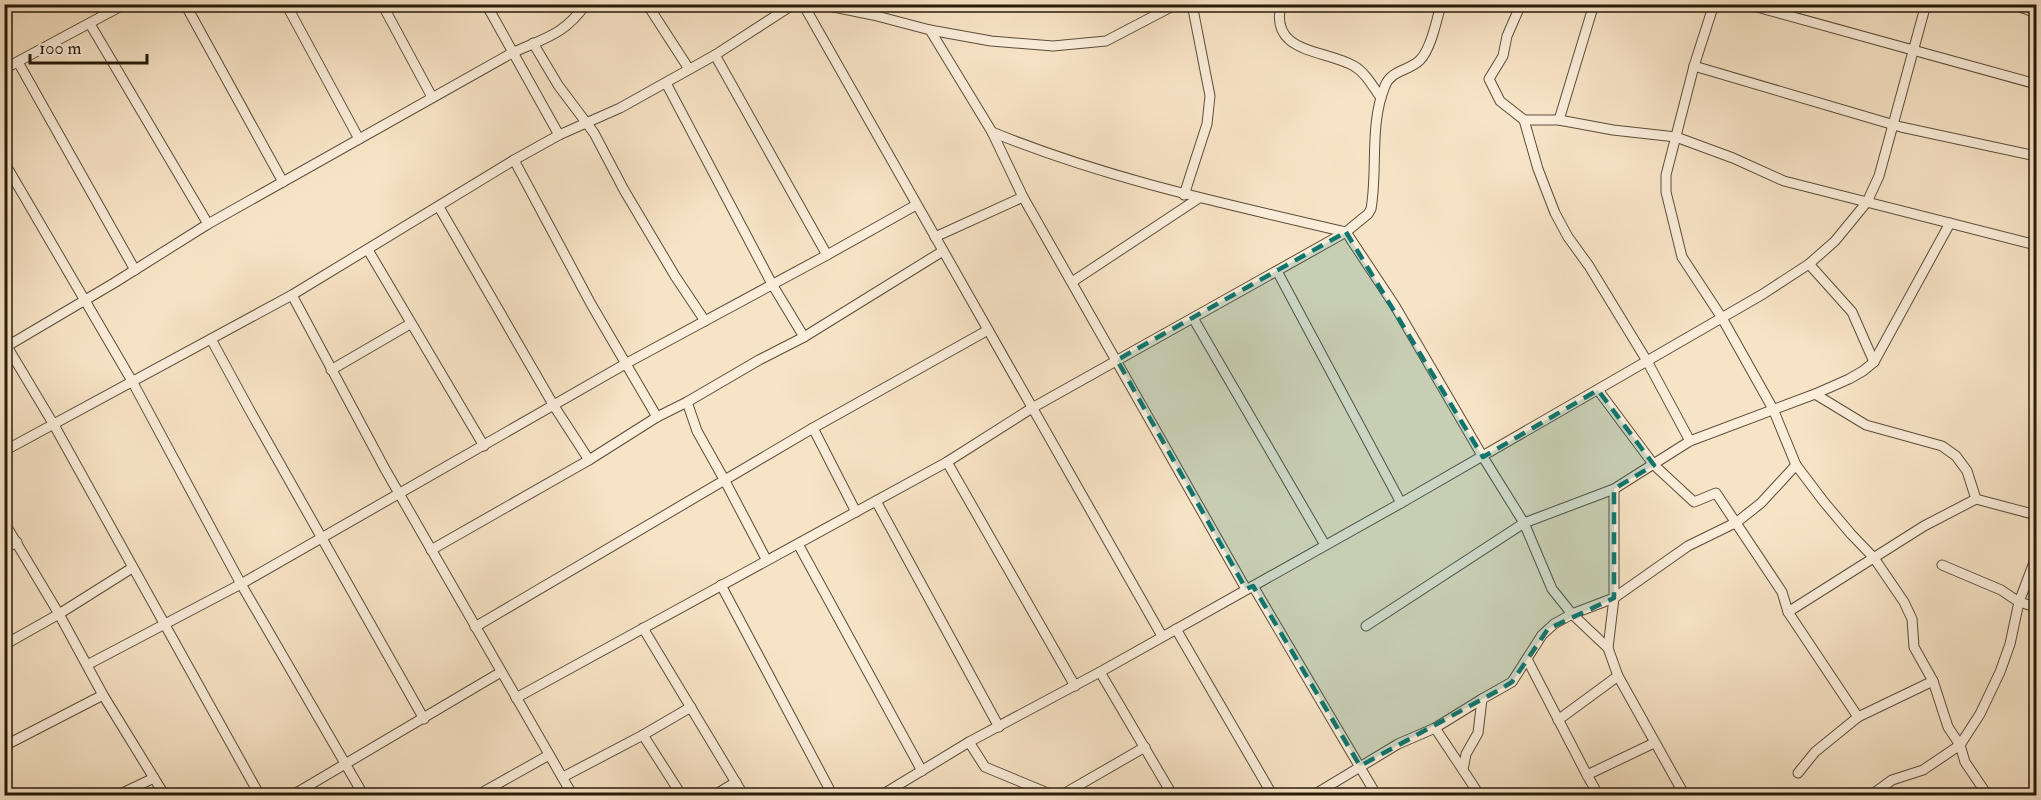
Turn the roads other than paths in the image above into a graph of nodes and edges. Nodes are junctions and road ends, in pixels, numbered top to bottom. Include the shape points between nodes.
1 (125, 4) edge
2 (185, 4) edge
3 (286, 4) edge
4 (382, 4) edge
5 (486, 4) edge
6 (586, 4) edge
7 (647, 4) edge
8 (794, 4) edge
9 (802, 4) edge
10 (819, 4) edge
11 (1281, 4) edge
12 (1441, 4) edge
13 (1521, 4) edge
14 (1594, 4) edge
15 (1714, 4) edge
16 (1746, 4) edge
17 (1926, 4) edge
18 (2012, 4) edge
19 (1193, 6) edge
20 (2037, 13) edge
21 (90, 24) junction
22 (930, 30) junction
23 (533, 43) junction
24 (1914, 50) junction
25 (512, 53) junction
26 (715, 54) junction
27 (18, 62) junction
28 (1694, 66) junction
29 (4, 69) edge
30 (689, 69) junction
31 (666, 83) junction
32 (2037, 84) edge
33 (432, 97) junction
34 (1381, 98) junction
35 (1524, 120) junction
36 (1559, 120) junction
37 (586, 123) junction
38 (1893, 123) junction
39 (992, 132) junction
40 (559, 135) junction
41 (1676, 136) junction
42 (359, 139) junction
43 (2037, 156) edge
44 (514, 160) junction
45 (4, 162) edge
46 (283, 182) junction
47 (1184, 195) junction
48 (1023, 197) junction
49 (1199, 198) junction
50 (1867, 202) junction
51 (916, 205) junction
52 (439, 207) junction
53 (1950, 223) junction
54 (207, 224) junction
55 (1346, 232) junction
56 (935, 237) junction
57 (2037, 245) edge
58 (368, 250) junction
59 (943, 251) junction
60 (827, 255) junction
61 (1809, 264) junction
62 (135, 270) junction
63 (1277, 271) junction
64 (1072, 282) junction
65 (772, 284) junction
66 (292, 295) junction
67 (84, 301) junction
68 (1192, 318) junction
69 (1722, 318) junction
70 (705, 321) junction
71 (410, 324) junction
72 (988, 330) junction
73 (804, 337) junction
74 (211, 339) junction
75 (5, 345) edge
76 (1117, 360) junction
77 (1647, 362) junction
78 (1874, 362) junction
79 (627, 363) junction
80 (331, 370) junction
81 (132, 381) junction
82 (1598, 390) junction
83 (1815, 394) junction
84 (687, 402) junction
85 (554, 406) junction
86 (1032, 408) junction
87 (1773, 409) junction
88 (657, 417) junction
89 (54, 425) junction
90 (813, 428) junction
91 (1690, 441) junction
92 (484, 447) junction
93 (4, 451) edge
94 (1483, 457) junction
95 (589, 460) junction
96 (947, 462) junction
97 (1653, 465) junction
98 (1796, 465) junction
99 (725, 481) junction
100 (1614, 489) junction
101 (399, 493) junction
102 (1976, 499) junction
103 (876, 501) junction
104 (1401, 503) junction
105 (856, 512) junction
106 (2037, 515) edge
107 (4, 522) edge
108 (1737, 522) junction
109 (1524, 523) junction
110 (322, 537) junction
111 (17, 542) junction
112 (798, 543) junction
113 (1325, 545) junction
114 (4, 549) edge
115 (431, 550) junction
116 (2037, 557) edge
117 (1874, 558) junction
118 (766, 560) junction
119 (1942, 565) dead end
120 (132, 568) junction
121 (241, 584) junction
122 (721, 585) junction
123 (1249, 588) junction
124 (1614, 598) junction
125 (2019, 602) junction
126 (2037, 607) edge
127 (1788, 612) junction
128 (59, 614) junction
129 (1572, 614) junction
130 (166, 624) junction
131 (1366, 626) dead end
132 (475, 627) junction
133 (643, 628) junction
134 (1176, 629) junction
135 (1162, 636) junction
136 (4, 645) edge
137 (1608, 648) junction
138 (1527, 659) junction
139 (87, 665) junction
140 (501, 672) junction
141 (1100, 672) junction
142 (1618, 676) junction
143 (1933, 681) junction
144 (1075, 686) junction
145 (103, 695) junction
146 (516, 698) junction
147 (1482, 699) junction
148 (691, 707) junction
149 (1858, 717) junction
150 (424, 719) junction
151 (1558, 720) junction
152 (999, 727) junction
153 (1435, 728) junction
154 (643, 735) junction
155 (969, 742) junction
156 (1654, 743) junction
157 (1960, 745) junction
158 (4, 746) edge
159 (1145, 747) junction
160 (549, 755) junction
161 (345, 765) junction
162 (1360, 766) junction
163 (1463, 770) junction
164 (922, 771) junction
165 (1798, 773) dead end
166 (1587, 775) junction
167 (563, 777) junction
168 (154, 778) junction
169 (736, 782) junction
170 (116, 795) edge
171 (165, 795) edge
172 (260, 795) edge
173 (291, 795) edge
174 (364, 795) edge
175 (476, 795) edge
176 (573, 795) edge
177 (682, 795) edge
178 (713, 795) edge
179 (744, 795) edge
180 (833, 795) edge
181 (880, 795) edge
182 (1055, 795) edge
183 (1060, 795) edge
184 (1173, 795) edge
185 (1273, 795) edge
186 (1312, 795) edge
187 (1377, 795) edge
188 (1480, 795) edge
189 (1599, 795) edge
190 (1685, 795) edge
191 (1870, 795) edge
192 (1988, 795) edge

1 - 21 street
2 - 46 street
3 - 42 street
4 - 33 street
5 - 25 street
6 - 23 street via 555,35
7 - 30 street
8 - 26 street
9 - 51 street
10 - 22 street
11 - 34 street via 1279,25 1287,38 1353,66 1364,74
12 - 34 street via 1426,52 1420,61 1390,76
13 - 35 street via 1503,56 1489,79 1500,101
14 - 36 street
15 - 28 street
16 - 24 street
17 - 24 street
18 - 20 street
19 - 22 street via 1173,6 1106,41 1053,46 991,41
19 - 47 street via 1210,96 1207,124
21 - 27 street
21 - 54 street
22 - 39 street
23 - 25 street
23 - 37 street
24 - 32 street
24 - 38 street
25 - 33 street
25 - 40 street
26 - 30 street
26 - 60 street
27 - 29 street
27 - 62 street
28 - 38 street
28 - 41 street
30 - 31 street
31 - 37 street
31 - 65 street
33 - 42 street
34 - 55 street via 1371,209
35 - 36 street
35 - 77 street via 1555,213
36 - 41 street
37 - 40 street
37 - 70 street
38 - 43 street
38 - 50 street via 1879,176
39 - 47 street via 1047,154
39 - 48 street
40 - 44 street
41 - 50 street via 1784,181
41 - 69 street via 1666,176 1676,238 1686,264
42 - 46 street
44 - 52 street
44 - 79 street
45 - 67 street
46 - 54 street
47 - 49 street
48 - 56 street
48 - 64 street
49 - 55 street
49 - 64 street
50 - 53 street
50 - 61 street via 1835,241
51 - 56 street
51 - 60 street
52 - 58 street
52 - 85 street
53 - 57 street
53 - 78 street
54 - 62 street
55 - 63 street
55 - 94 street via 1395,306
56 - 59 street
58 - 66 street
58 - 71 street
59 - 72 street
59 - 73 street
60 - 65 street
61 - 69 street
61 - 78 street via 1852,312
62 - 67 street
63 - 68 street
63 - 104 street
64 - 76 street
65 - 70 street
65 - 73 street
66 - 74 street
66 - 80 street
67 - 75 street
67 - 81 street
68 - 76 street
68 - 113 street
69 - 77 street
69 - 87 street
70 - 79 street
71 - 80 street
71 - 92 street
72 - 86 street
72 - 90 street
73 - 84 street
74 - 81 street
74 - 110 street
75 - 89 street
76 - 86 street
76 - 123 street
77 - 82 street
77 - 91 street
78 - 83 street via 1849,379
79 - 85 street
79 - 88 street
80 - 101 street
81 - 89 street
81 - 121 street
82 - 94 street
82 - 97 street
83 - 87 street
83 - 102 street via 1866,425 1942,446 1967,471
84 - 88 street
84 - 99 street via 697,431
85 - 92 street
85 - 95 street
86 - 96 street
86 - 135 street
87 - 91 street
87 - 98 street
88 - 95 street
89 - 93 street
89 - 120 street
90 - 99 street
90 - 105 street
91 - 97 street
92 - 101 street
94 - 104 street
94 - 109 street
95 - 115 street
96 - 103 street
96 - 144 street
97 - 100 street
97 - 108 street via 1694,502 1716,493
98 - 108 street via 1761,503
98 - 117 street
99 - 118 street
99 - 132 street
100 - 109 street
100 - 124 street
101 - 110 street
101 - 115 street
102 - 106 street
102 - 117 street
103 - 105 street
103 - 152 street
104 - 113 street
105 - 112 street
107 - 111 street
108 - 124 street via 1688,546
108 - 127 street via 1782,592
109 - 129 street via 1552,589
109 - 131 street
110 - 121 street
110 - 150 street
111 - 114 street
111 - 128 street
112 - 118 street
112 - 164 street
113 - 123 street
115 - 132 street
116 - 125 street
117 - 127 street
117 - 143 street via 1904,602 1912,619 1914,647
118 - 122 street
119 - 125 street via 2001,590
120 - 128 street
120 - 130 street
121 - 130 street
121 - 161 street
122 - 133 street
122 - 180 street
123 - 134 street
123 - 162 street
124 - 129 street
124 - 137 street
125 - 126 street
125 - 157 street via 2000,672
127 - 149 street
128 - 136 street
128 - 139 street
129 - 137 street
129 - 138 street via 1542,635
130 - 139 street
130 - 172 street
132 - 140 street
133 - 146 street
133 - 148 street
134 - 135 street
134 - 185 street
135 - 141 street
137 - 142 street
138 - 147 street via 1512,682
138 - 151 street
139 - 145 street
140 - 146 street
140 - 150 street
141 - 144 street
141 - 159 street
142 - 151 street
142 - 156 street
143 - 149 street
143 - 157 street via 1948,727
144 - 152 street
145 - 158 street
145 - 168 street
146 - 160 street
147 - 153 street
147 - 163 street via 1478,733 1466,754
148 - 154 street
148 - 169 street
149 - 165 street via 1815,752
150 - 161 street
151 - 166 street
152 - 155 street
153 - 162 street
153 - 163 street
154 - 167 street
154 - 177 street
155 - 164 street
155 - 182 street via 986,767
156 - 166 street
156 - 190 street
157 - 191 street via 1923,770 1892,780
157 - 192 street via 1965,762
159 - 183 street
159 - 184 street
160 - 167 street
160 - 175 street
161 - 173 street
161 - 174 street
162 - 186 street
162 - 187 street
163 - 188 street
164 - 181 street
166 - 189 street
167 - 176 street
168 - 170 street
168 - 171 street
169 - 178 street
169 - 179 street

